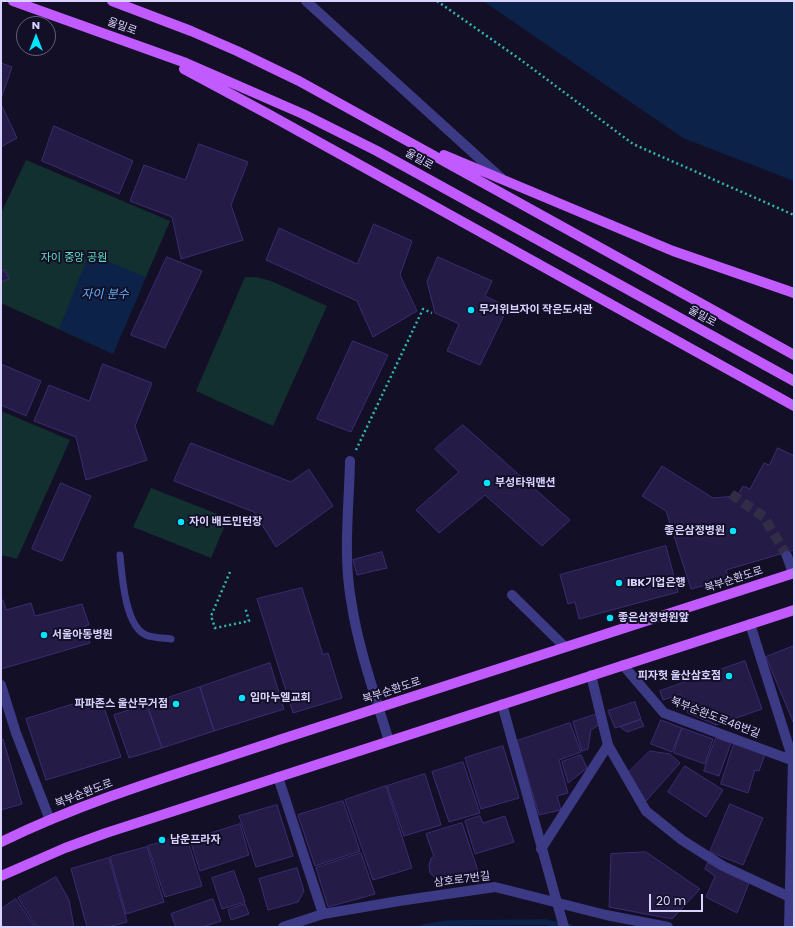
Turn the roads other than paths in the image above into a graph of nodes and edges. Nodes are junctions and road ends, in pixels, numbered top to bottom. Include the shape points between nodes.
1 (13, 1) edge
2 (112, 1) edge
3 (306, 1) edge
4 (90, 28) junction
5 (388, 132) junction
6 (504, 181) junction
7 (794, 293) edge
8 (794, 355) edge
9 (794, 382) edge
10 (794, 406) edge
11 (350, 461) road end
12 (120, 555) dead end
13 (787, 556) tunnel mouth
14 (794, 573) edge
15 (512, 594) dead end
16 (794, 610) edge
17 (750, 624) junction
18 (170, 639) dead end
19 (565, 647) junction
20 (623, 665) junction
21 (591, 675) junction
22 (1, 685) edge
23 (502, 704) junction
24 (379, 708) junction
25 (389, 741) junction
26 (608, 745) junction
27 (794, 760) edge
28 (278, 777) junction
29 (50, 820) junction
30 (1, 842) edge
31 (541, 849) junction
32 (1, 876) edge
33 (792, 898) edge
34 (323, 914) junction
35 (283, 927) edge
36 (564, 927) edge
37 (668, 927) edge
38 (789, 927) edge

1 - 4 main road, 울밀로
2 - 5 main road, 울밀로 via 237,51 299,81
3 - 6 street
4 - 9 main road, 울밀로 via 186,63 303,114 384,155
4 - 10 main road via 181,67
5 - 6 main road
5 - 8 main road
6 - 7 main road via 673,251
11 - 24 street via 347,562 351,600 362,655
12 - 18 lane via 125,595 132,622 145,635
13 - 14 street
14 - 19 main road, 북부순환도로
15 - 19 street
16 - 17 main road
17 - 20 main road
17 - 27 street
19 - 24 main road, 북부순환도로
20 - 21 main road
20 - 27 street, 북부순환도로46번길 via 664,713
21 - 23 main road
21 - 26 street
22 - 29 street via 16,733
23 - 25 main road
23 - 31 street
24 - 25 street
24 - 29 main road, 북부순환도로 via 95,802
25 - 28 main road
26 - 31 street
26 - 33 street via 646,811 682,840 723,866
27 - 33 street
28 - 32 main road via 106,833
28 - 34 street
29 - 30 main road, 북부순환도로
31 - 36 street, bridge
33 - 38 street
34 - 35 street, 삼호로7번길
34 - 37 street, 삼호로7번길 via 495,887 606,915

